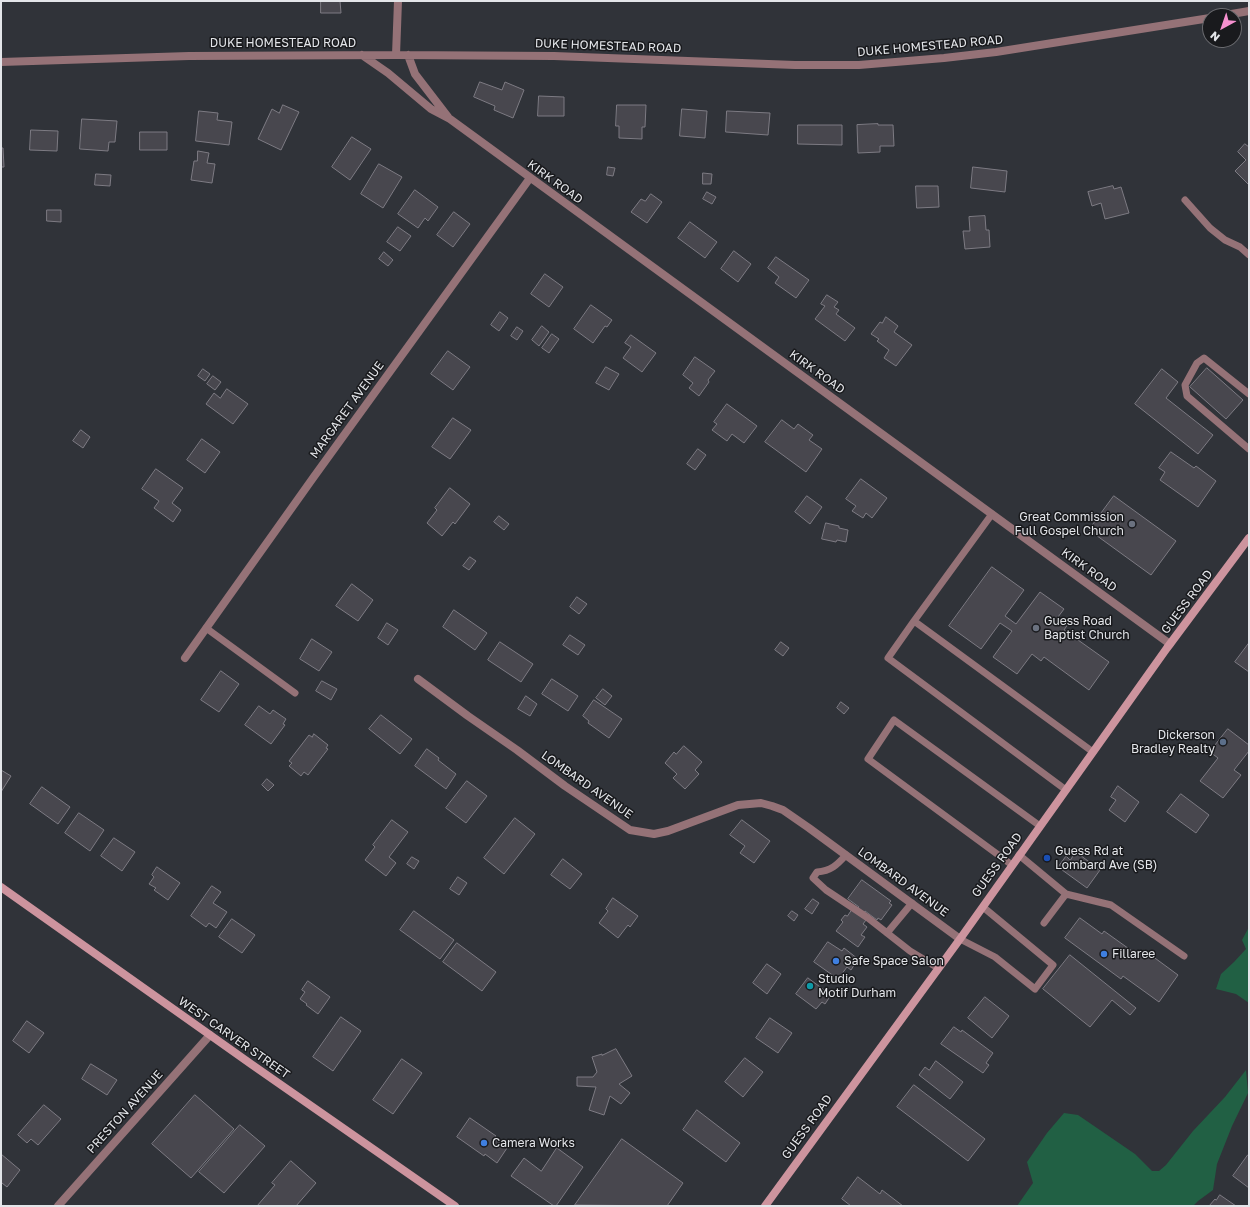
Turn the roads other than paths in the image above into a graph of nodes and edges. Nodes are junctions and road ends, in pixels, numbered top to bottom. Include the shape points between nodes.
1 (398, 1) edge
2 (1202, 19) edge
3 (362, 55) junction
4 (396, 55) junction
5 (408, 55) junction
6 (1, 62) edge
7 (450, 119) junction
8 (530, 178) junction
9 (1185, 200) dead end
10 (1249, 255) edge
11 (1249, 394) edge
12 (1249, 449) edge
13 (992, 514) junction
14 (1249, 538) edge
15 (914, 621) junction
16 (206, 628) junction
17 (1170, 644) junction
18 (184, 658) dead end
19 (418, 678) dead end
20 (295, 692) dead end
21 (1093, 752) junction
22 (1066, 790) junction
23 (1040, 826) junction
24 (846, 855) junction
25 (1020, 855) junction
26 (1012, 865) junction
27 (1, 887) edge
28 (1066, 894) junction
29 (912, 903) junction
30 (983, 907) junction
31 (1044, 923) dead end
32 (887, 932) junction
33 (960, 939) junction
34 (1184, 956) dead end
35 (938, 968) junction
36 (210, 1035) junction
37 (58, 1206) edge
38 (455, 1206) edge
39 (765, 1206) edge

1 - 4 street
2 - 5 street, DUKE HOMESTEAD ROAD via 996,52 859,65 554,56
3 - 4 street, DUKE HOMESTEAD ROAD
3 - 6 street, DUKE HOMESTEAD ROAD via 189,56
3 - 7 street, KIRK ROAD via 431,109
4 - 5 street, DUKE HOMESTEAD ROAD
5 - 7 street, KIRK ROAD via 415,74
7 - 8 street, KIRK ROAD
8 - 13 street, KIRK ROAD
8 - 16 street, MARGARET AVENUE
9 - 10 lane via 1210,228
11 - 12 lane via 1204,358 1198,363 1185,385 1187,396
13 - 15 lane
13 - 17 street, KIRK ROAD
14 - 17 main road, GUESS ROAD
15 - 21 lane
15 - 22 lane via 888,658
16 - 18 street, MARGARET AVENUE
16 - 20 lane
17 - 21 main road, GUESS ROAD
19 - 24 street, LOMBARD AVENUE via 565,786 630,830 654,834 738,805 761,803 783,810
21 - 22 main road, GUESS ROAD
22 - 23 main road, GUESS ROAD
23 - 25 main road, GUESS ROAD
23 - 26 lane via 894,720 868,759
24 - 29 street, LOMBARD AVENUE
24 - 32 lane via 835,867 817,872 813,878 826,890
25 - 26 main road, GUESS ROAD
25 - 28 lane
26 - 30 main road, GUESS ROAD
27 - 36 main road, WEST CARVER STREET
28 - 31 lane
28 - 34 lane via 1111,905
29 - 32 lane
29 - 33 street, LOMBARD AVENUE
30 - 33 main road, GUESS ROAD
30 - 33 lane via 1053,965 1035,988 995,957
32 - 35 lane
33 - 35 main road, GUESS ROAD
35 - 39 main road, GUESS ROAD
36 - 37 street, PRESTON AVENUE
36 - 38 main road, WEST CARVER STREET

